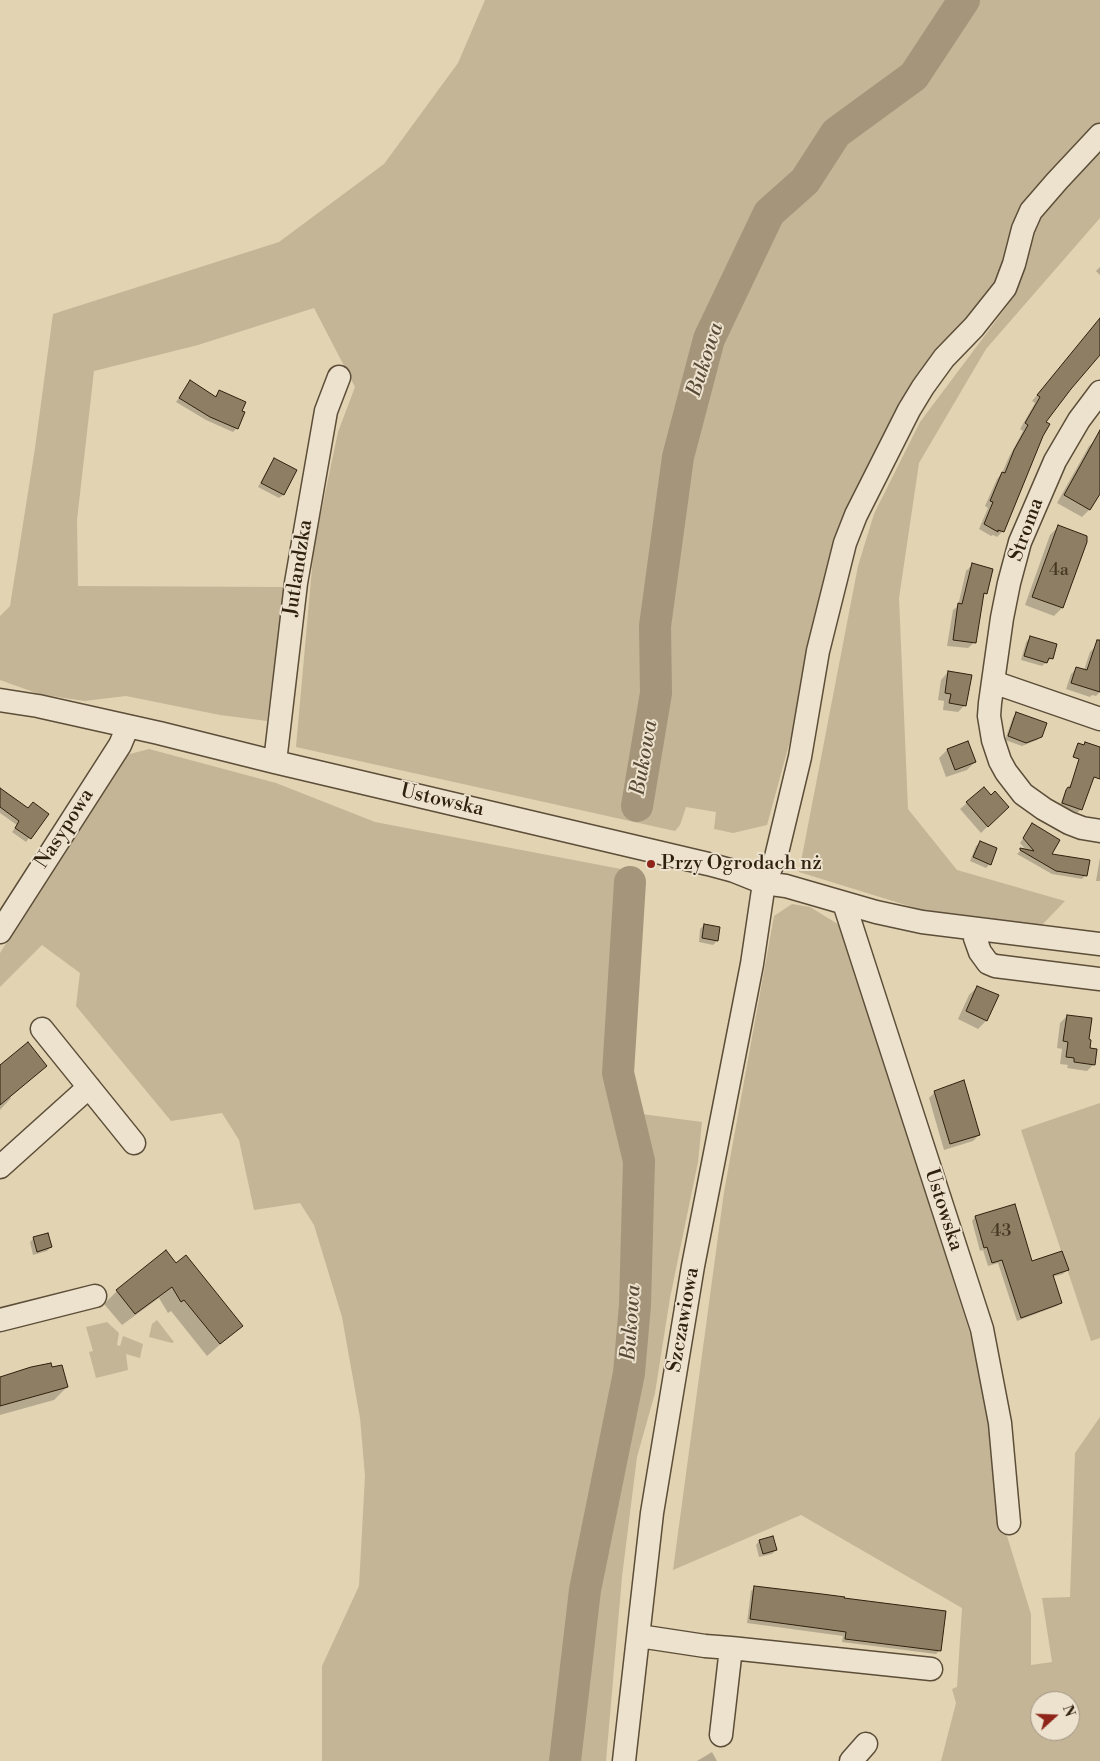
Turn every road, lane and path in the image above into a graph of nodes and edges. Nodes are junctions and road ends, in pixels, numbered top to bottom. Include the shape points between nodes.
1 (1100, 135) edge
2 (338, 377) dead end
3 (1100, 392) edge
4 (993, 682) junction
5 (0, 692) edge
6 (0, 700) edge
7 (38, 706) junction
8 (1100, 719) edge
9 (128, 726) junction
10 (275, 762) junction
11 (1100, 831) edge
12 (764, 883) junction
13 (844, 903) junction
14 (975, 930) junction
15 (0, 932) edge
16 (1100, 944) edge
17 (1100, 979) edge
18 (42, 1029) dead end
19 (89, 1086) junction
20 (134, 1143) dead end
21 (0, 1167) edge
22 (95, 1296) dead end
23 (0, 1320) edge
24 (1009, 1523) dead end
25 (639, 1636) junction
26 (731, 1648) junction
27 (931, 1669) dead end
28 (721, 1735) dead end
29 (866, 1744) dead end
30 (624, 1761) edge
31 (851, 1761) edge

1 - 12 street, Szczawiowa via 1031,211 1005,288 923,387 856,515 842,552 818,651 800,756 776,857
2 - 10 street, Jutlandzka via 326,411 296,583
3 - 4 street, Stroma via 1055,461 1020,542 1004,609
4 - 8 street
4 - 11 street, Stroma via 990,728 1006,772 1023,794 1044,810 1082,828
5 - 7 street, Ustowska
6 - 7 street, Ustowska
7 - 9 street, Ustowska
9 - 10 street, Ustowska
9 - 15 street, Nasypowa via 120,745
10 - 12 street, Ustowska via 708,864
12 - 13 street, Ustowska
12 - 25 street, Szczawiowa via 752,964 692,1266 667,1416 652,1513
13 - 14 street, Ustowska via 922,922
13 - 24 street, Ustowska via 982,1329 1000,1424
14 - 16 street, Ustowska
14 - 17 street via 980,952 988,963 995,966
18 - 19 street
19 - 20 street
19 - 21 street
22 - 23 street
25 - 26 street
25 - 30 street, Szczawiowa
26 - 27 street
26 - 28 street
29 - 31 street

